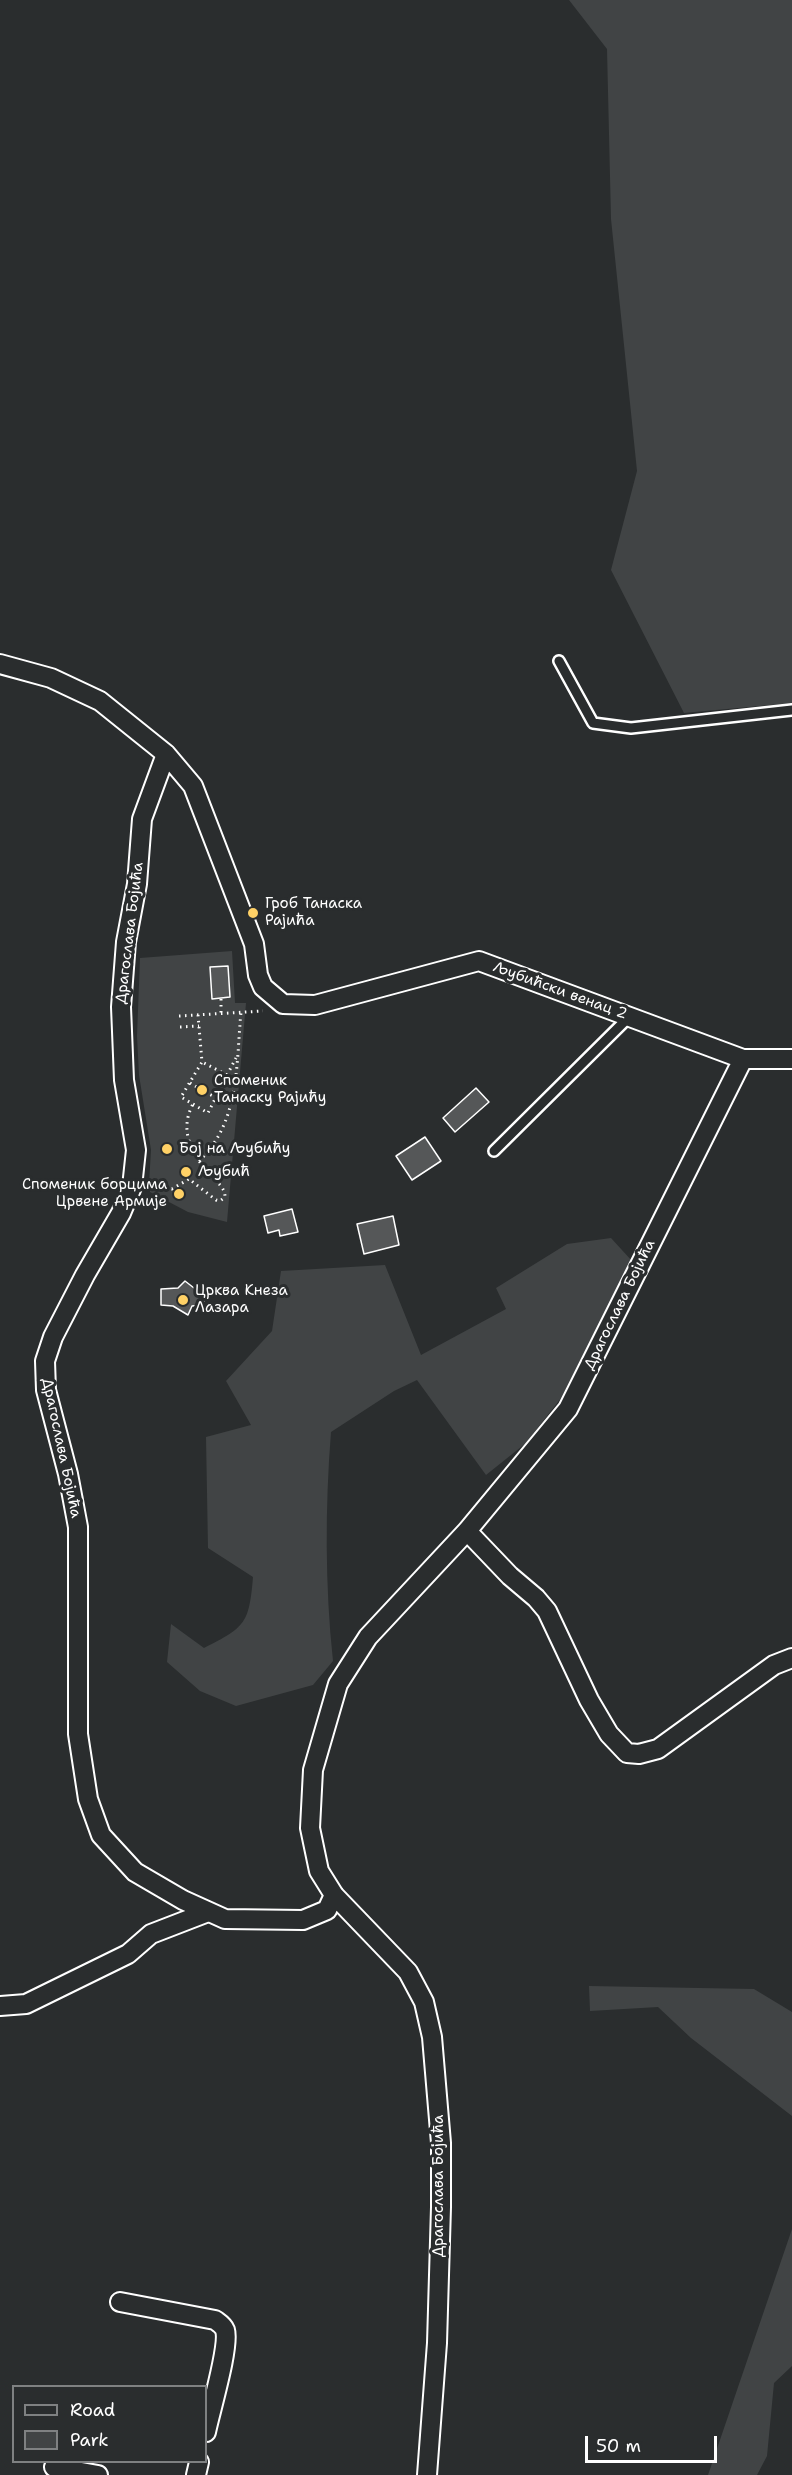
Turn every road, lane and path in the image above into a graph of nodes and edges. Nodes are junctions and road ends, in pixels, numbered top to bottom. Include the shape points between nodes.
1 (559, 661) dead end
2 (0, 664) edge
3 (792, 710) edge
4 (166, 754) junction
5 (221, 999) dead end
6 (283, 1004) junction
7 (241, 1012) junction
8 (222, 1014) junction
9 (198, 1015) junction
10 (179, 1016) dead end
11 (629, 1017) junction
12 (199, 1026) junction
13 (180, 1027) dead end
14 (237, 1055) junction
15 (743, 1059) junction
16 (792, 1059) edge
17 (202, 1062) junction
18 (227, 1074) junction
19 (190, 1083) junction
20 (200, 1089) dead end
21 (205, 1092) dead end
22 (215, 1097) junction
23 (193, 1104) junction
24 (494, 1151) dead end
25 (199, 1161) junction
26 (134, 1177) junction
27 (467, 1532) junction
28 (792, 1658) edge
29 (334, 1895) junction
30 (208, 1912) junction
31 (0, 2006) edge
32 (120, 2302) dead end
33 (207, 2428) edge
34 (54, 2467) dead end
35 (98, 2475) edge
36 (427, 2475) edge

1 - 3 lane via 593,723 632,728
2 - 4 street via 51,678 100,701
4 - 6 street via 193,786 254,944 263,987
4 - 26 street, Драгослава Бојића via 142,819 121,1007 124,1080 136,1150
5 - 8 path
6 - 7 path via 277,1011
6 - 11 street, Љубићски венац 2 via 315,1005 479,961
7 - 8 path
7 - 14 path
8 - 9 path
9 - 10 path
9 - 12 path
11 - 15 street, Љубићски венац 2
11 - 24 lane
12 - 13 path
12 - 17 path
14 - 18 path
14 - 25 path via 228,1117 215,1143
15 - 16 street, Љубићски венац 2
15 - 27 street, Драгослава Бојића via 568,1409
17 - 18 path
17 - 19 path
18 - 22 path
19 - 20 path
19 - 23 path via 181,1098
21 - 22 path
22 - 23 path via 208,1113
23 - 25 path via 186,1130
25 - 26 path via 225,1192 222,1200 216,1200 189,1179 169,1189
26 - 30 street, Драгослава Бојића via 121,1213 53,1337 45,1361 46,1390 78,1527 78,1734 88,1799 101,1835 135,1872
27 - 28 street via 546,1611 589,1700 609,1734 627,1753 658,1749 774,1665
27 - 29 street, Драгослава Бојића via 368,1637 338,1683 313,1770 310,1828 319,1871
29 - 30 street, Драгослава Бојића via 327,1910 303,1920 225,1919
29 - 36 street, Драгослава Бојића via 408,1972 424,2002 432,2037 441,2143 441,2207 437,2343
30 - 31 street via 151,1934 128,1954 26,2004
32 - 33 street via 215,2320 223,2325 224,2354
34 - 35 street

